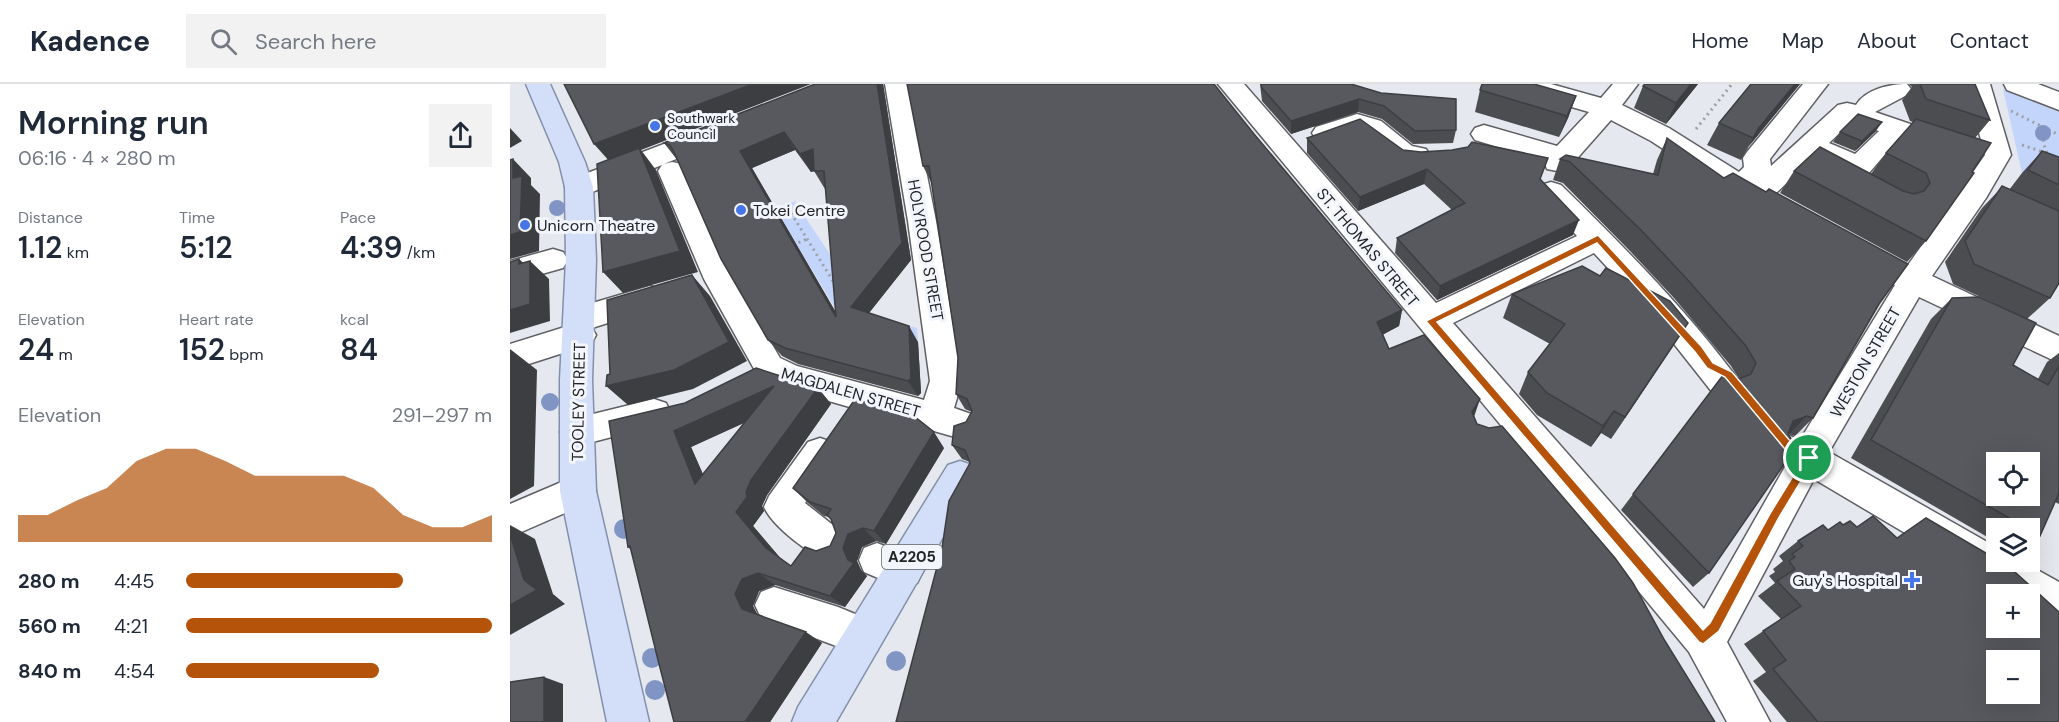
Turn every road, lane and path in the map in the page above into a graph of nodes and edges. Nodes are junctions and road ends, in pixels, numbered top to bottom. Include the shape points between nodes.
1 (538, 84) edge
2 (897, 84) edge
3 (1230, 84) edge
4 (1522, 84) edge
5 (1626, 84) edge
6 (1732, 84) edge
7 (1816, 84) edge
8 (2016, 84) edge
9 (1898, 89) dead end
10 (1979, 93) edge
11 (1954, 97) edge
12 (2059, 102) edge
13 (1851, 107) junction
14 (1606, 109) junction
15 (2007, 110) dead end
16 (1698, 127) dead end
17 (2046, 128) junction
18 (719, 132) edge
19 (1484, 134) dead end
20 (2059, 135) edge
21 (1886, 138) dead end
22 (2021, 145) dead end
23 (1806, 149) junction
24 (1445, 154) edge
25 (1973, 154) edge
26 (1282, 158) junction
27 (672, 171) edge
28 (1865, 187) edge
29 (579, 188) junction
30 (1748, 191) junction
31 (1551, 192) edge
32 (788, 208) dead end
33 (1788, 213) edge
34 (1589, 229) junction
35 (807, 239) junction
36 (787, 248) edge
37 (1871, 259) edge
38 (553, 260) dead end
39 (510, 272) edge
40 (1913, 281) junction
41 (697, 285) junction
42 (836, 287) edge
43 (1430, 321) junction
44 (580, 327) junction
45 (2059, 350) edge
46 (510, 357) edge
47 (1723, 383) edge
48 (858, 397) junction
49 (679, 408) edge
50 (948, 421) joint
51 (577, 432) junction
52 (1801, 459) junction
53 (960, 476) edge
54 (578, 491) junction
55 (510, 521) edge
56 (830, 545) edge
57 (2059, 603) edge
58 (774, 605) dead end
59 (863, 637) junction
60 (1703, 638) junction
61 (628, 722) edge
62 (813, 722) edge
63 (1749, 722) edge

1 - 29 main road, TOOLEY STREET via 572,162
2 - 50 street, HOLYROOD STREET via 928,258
3 - 26 street, ST. THOMAS STREET
4 - 14 street
5 - 14 street
6 - 16 path
7 - 30 street via 1756,158 1758,170
8 - 12 street
9 - 13 street
10 - 11 street
10 - 40 street, WESTON STREET via 1998,155 1987,196
13 - 23 street
13 - 25 street
14 - 19 street via 1560,160
14 - 30 street via 1644,125
15 - 17 path
17 - 20 path
17 - 22 path via 2043,142 2047,153
18 - 29 street
21 - 23 street via 1859,166
23 - 28 street
23 - 30 street
24 - 26 street via 1406,155 1372,127 1357,123
26 - 43 street, ST. THOMAS STREET
27 - 41 street, MAGDALEN STREET
29 - 44 main road, TOOLEY STREET
30 - 33 street
31 - 34 street
32 - 35 path
34 - 43 street
34 - 47 street via 1699,350
35 - 36 path
35 - 42 path
37 - 40 street
38 - 39 street
40 - 45 street
40 - 52 street, WESTON STREET
41 - 44 street
41 - 48 street, MAGDALEN STREET via 756,374 790,377
43 - 60 street, ST. THOMAS STREET via 1497,419 1550,483
44 - 46 street
44 - 51 main road, TOOLEY STREET
48 - 50 street, MAGDALEN STREET
48 - 56 street via 782,507
49 - 51 street
51 - 54 main road, TOOLEY STREET
52 - 57 street
52 - 60 street, WESTON STREET via 1714,627
53 - 59 main road, A2205 via 890,565
54 - 55 street
54 - 61 main road, TOOLEY STREET
58 - 59 street
59 - 62 main road, A2205
60 - 63 street, ST. THOMAS STREET

